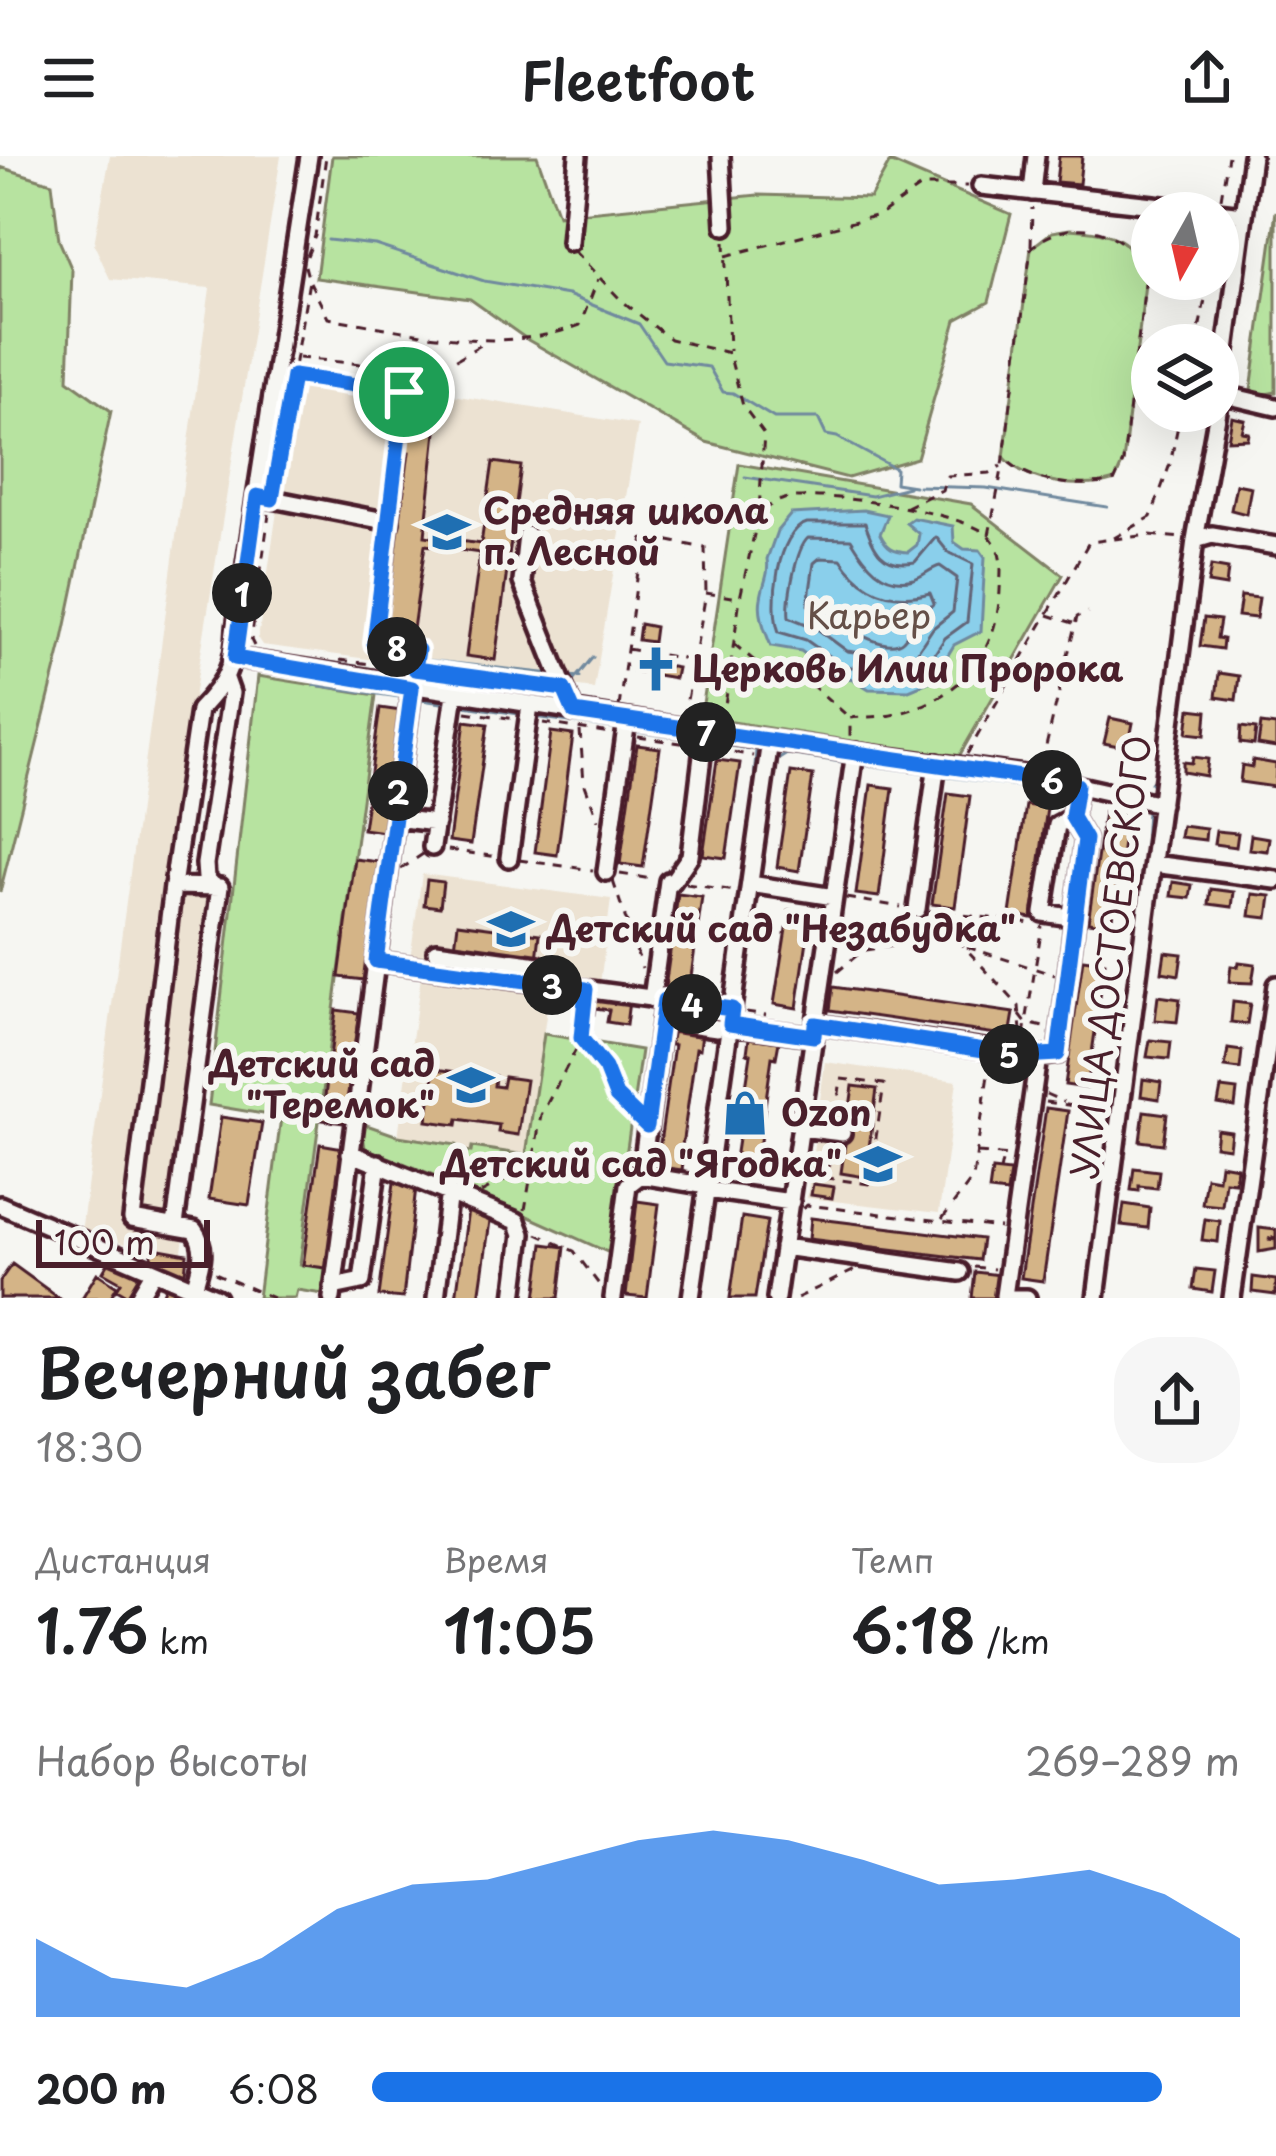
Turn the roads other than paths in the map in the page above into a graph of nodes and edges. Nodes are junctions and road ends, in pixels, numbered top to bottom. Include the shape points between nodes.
1 (309, 156) edge
2 (578, 156) edge
3 (721, 156) edge
4 (1036, 156) edge
5 (1252, 156) edge
6 (981, 186) road end
7 (1032, 192) junction
8 (1131, 203) edge
9 (1239, 214) edge
10 (1244, 215) junction
11 (725, 226) road end
12 (570, 242) road end
13 (1230, 324) edge
14 (1239, 406) edge
15 (1276, 407) edge
16 (1213, 432) edge
17 (264, 497) junction
18 (390, 522) road end
19 (527, 535) dead end
20 (1190, 539) junction
21 (1276, 546) edge
22 (235, 658) junction
23 (415, 670) junction
24 (225, 676) junction
25 (454, 694) junction
26 (567, 697) junction
27 (530, 705) junction
28 (623, 714) junction
29 (705, 731) junction
30 (770, 741) junction
31 (852, 747) junction
32 (937, 763) junction
33 (1077, 785) junction
34 (1161, 804) junction
35 (1072, 817) junction
36 (395, 818) junction
37 (436, 823) junction
38 (433, 848) road end
39 (509, 858) road end
40 (1153, 864) junction
41 (606, 872) road end
42 (1276, 880) edge
43 (173, 886) junction
44 (215, 886) junction
45 (744, 887) junction
46 (834, 897) junction
47 (924, 910) road end
48 (1077, 918) junction
49 (376, 961) junction
50 (538, 965) dead end
51 (434, 969) junction
52 (1276, 985) edge
53 (658, 1000) junction
54 (662, 1020) junction
55 (726, 1020) junction
56 (815, 1030) junction
57 (1028, 1052) junction
58 (801, 1128) junction
59 (842, 1132) dead end
60 (350, 1153) junction
61 (378, 1163) junction
62 (641, 1175) junction
63 (707, 1188) junction
64 (449, 1191) junction
65 (0, 1205) edge
66 (790, 1206) junction
67 (175, 1225) junction
68 (783, 1247) junction
69 (154, 1271) junction
70 (960, 1272) road end
71 (194, 1288) junction
72 (333, 1292) edge
73 (1004, 1297) edge
74 (138, 1298) edge
75 (217, 1298) edge
76 (436, 1298) edge
77 (514, 1298) edge
78 (611, 1298) edge
79 (691, 1298) edge
80 (776, 1298) edge
81 (1027, 1298) edge
82 (1096, 1298) edge
83 (1232, 1298) edge

1 - 17 street
2 - 12 street
3 - 11 street
4 - 7 street
5 - 10 street, УЛИЦА ДОСТОЕВСКОГО
6 - 7 street
7 - 8 street
9 - 10 street
10 - 13 street, УЛИЦА ДОСТОЕВСКОГО
14 - 15 street
16 - 20 street, УЛИЦА ДОСТОЕВСКОГО
17 - 18 street
17 - 22 street
19 - 26 street via 522,582
20 - 21 street
20 - 34 street, УЛИЦА ДОСТОЕВСКОГО
22 - 23 street
22 - 24 street
23 - 25 street
23 - 36 street
24 - 43 street via 199,710
24 - 44 street via 231,693 205,864
25 - 27 street
25 - 37 street
26 - 27 street
26 - 28 street
27 - 39 street
28 - 29 street
28 - 41 street
29 - 30 street
29 - 53 street via 690,856 670,882
30 - 31 street
30 - 45 street
31 - 32 street
31 - 46 street
32 - 33 street
32 - 47 street
33 - 34 street
33 - 35 street
34 - 40 street, УЛИЦА ДОСТОЕВСКОГО
35 - 48 street via 1085,839
35 - 48 street via 1057,825 1042,919
36 - 37 street
36 - 49 street
37 - 38 street
40 - 42 street
40 - 82 street, УЛИЦА ДОСТОЕВСКОГО
43 - 44 street
43 - 67 street via 132,1219
44 - 67 street
45 - 46 street
45 - 55 street
46 - 56 street
48 - 57 street via 1058,1054
49 - 51 street
49 - 60 street
50 - 51 street via 430,947
51 - 53 street
52 - 83 street
53 - 54 street
53 - 55 street
54 - 55 street
54 - 62 street
55 - 56 street
55 - 63 street
56 - 57 street
56 - 58 street
57 - 73 street via 1033,1094
58 - 59 street
58 - 66 street
60 - 61 street
60 - 72 street
61 - 64 street
61 - 72 street via 362,1281
62 - 63 street
62 - 78 street via 628,1185
63 - 66 street
63 - 79 street
64 - 76 street
64 - 77 street via 522,1227
65 - 69 street
66 - 68 street
67 - 71 street via 202,1240
68 - 70 street
68 - 80 street
69 - 71 street
69 - 74 street
71 - 75 street
73 - 81 street

